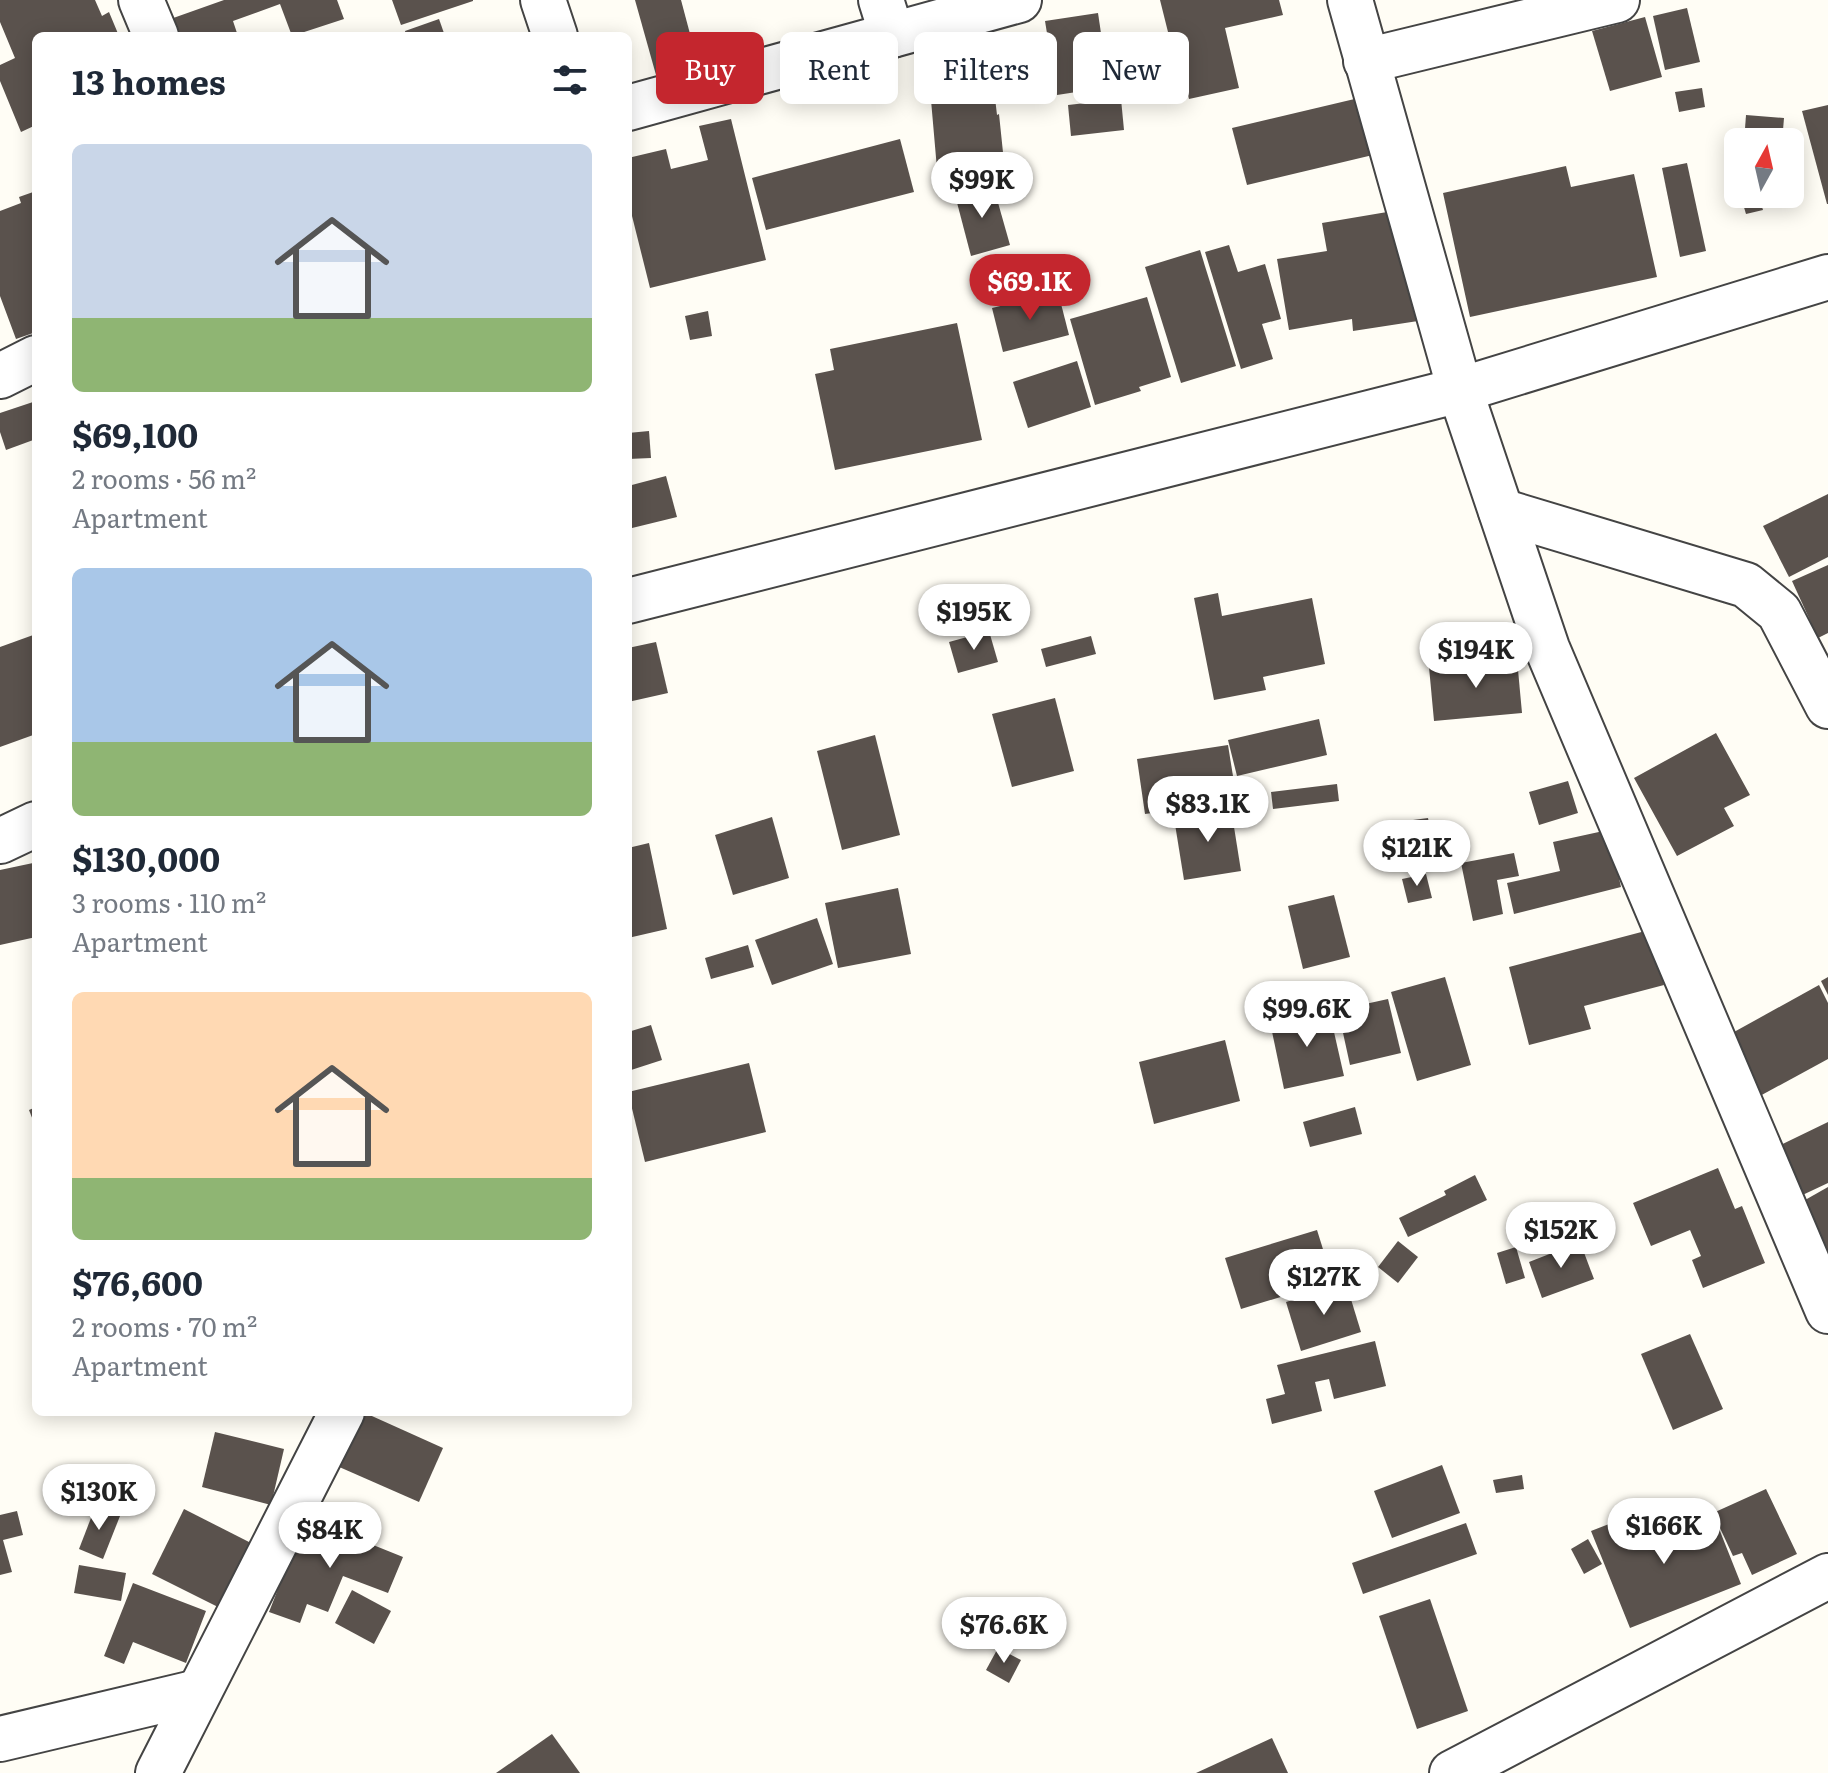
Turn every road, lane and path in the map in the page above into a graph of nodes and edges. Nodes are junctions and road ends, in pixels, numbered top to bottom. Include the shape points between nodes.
1 (141, 0) edge
2 (543, 0) edge
3 (1019, 0) edge
4 (1350, 0) edge
5 (1617, 0) edge
6 (887, 17) edge
7 (154, 32) edge
8 (554, 32) edge
9 (1366, 61) junction
10 (632, 107) edge
11 (1828, 277) edge
12 (32, 360) edge
13 (0, 376) edge
14 (1460, 390) junction
15 (1501, 511) junction
16 (632, 600) edge
17 (1828, 706) edge
18 (32, 826) edge
19 (0, 841) edge
20 (1828, 1311) edge
21 (340, 1416) edge
22 (1828, 1576) edge
23 (198, 1692) junction
24 (0, 1739) edge
25 (158, 1773) edge
26 (1452, 1773) edge

1 - 7 street
2 - 8 street
3 - 6 street
4 - 9 street
5 - 9 street
6 - 10 street
9 - 14 street
11 - 14 street
12 - 13 street
14 - 15 street
14 - 16 street
15 - 17 street via 1746,585 1779,612
15 - 20 street via 1547,648
18 - 19 street
21 - 23 street
22 - 26 street
23 - 24 street
23 - 25 street

